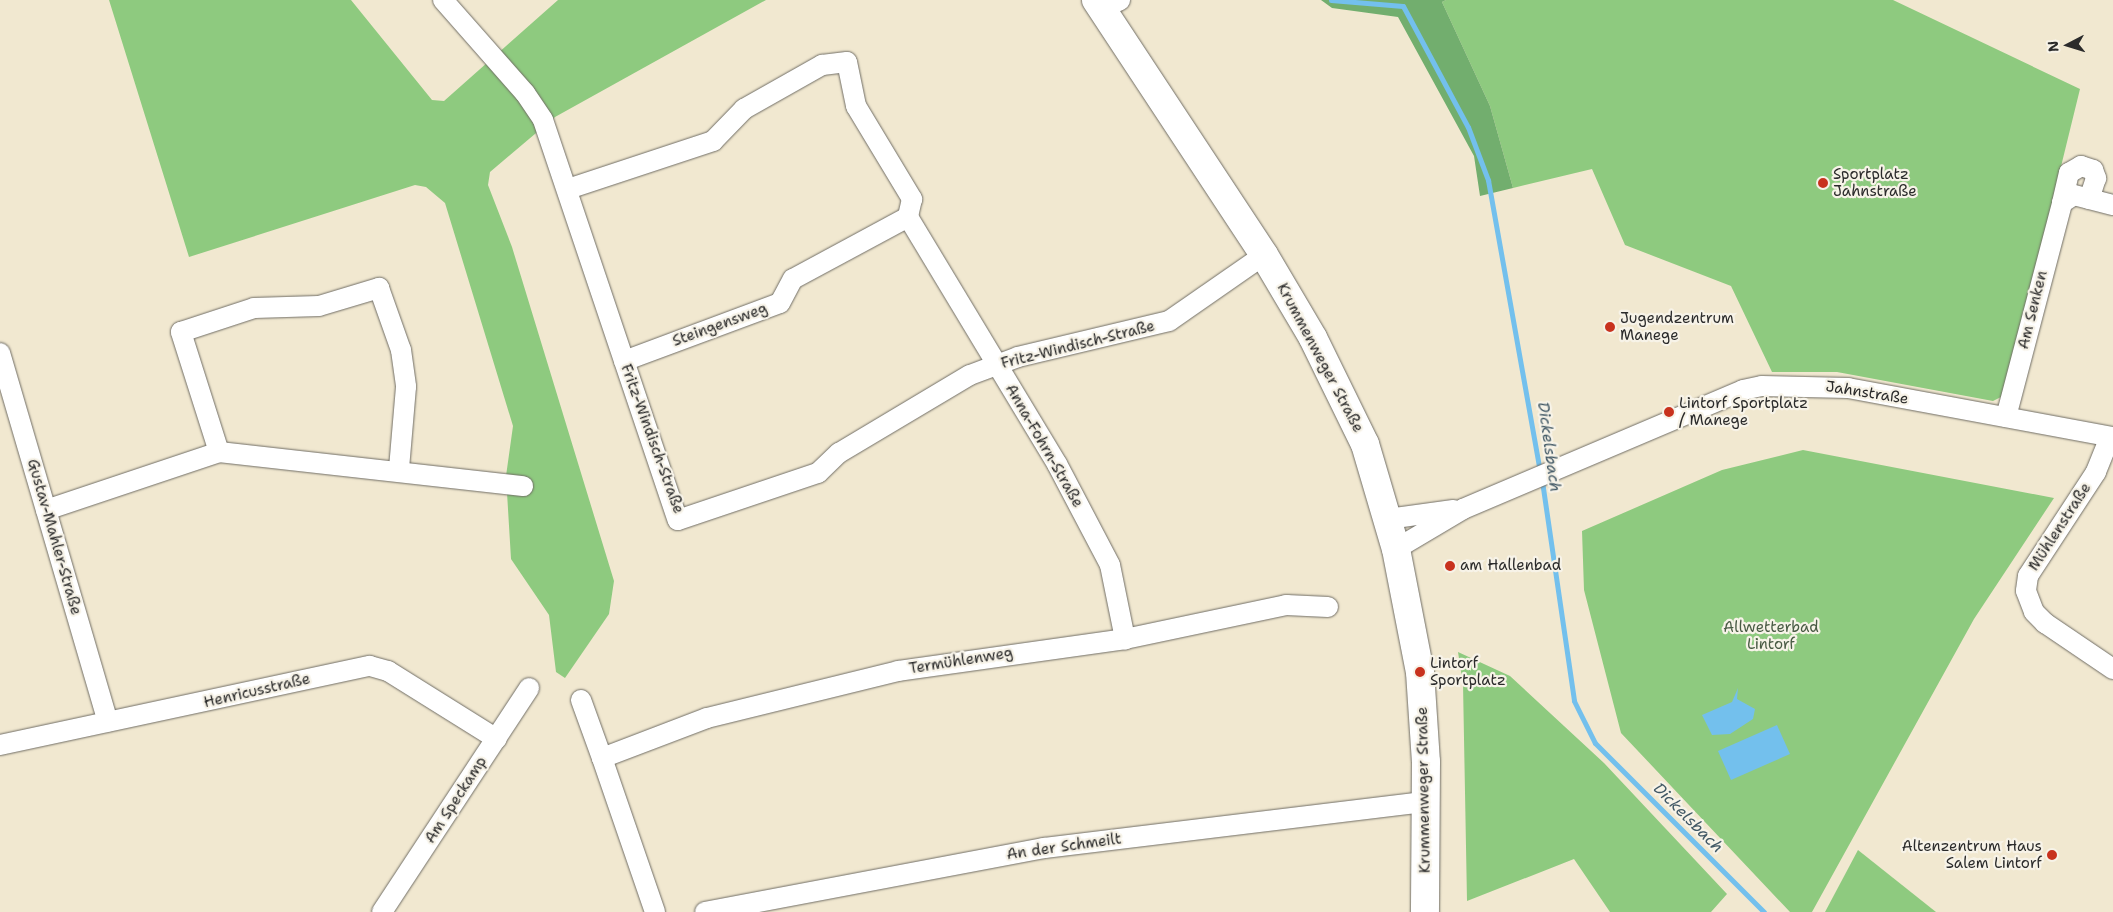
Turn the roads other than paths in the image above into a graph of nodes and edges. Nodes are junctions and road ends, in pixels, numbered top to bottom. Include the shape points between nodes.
1 (442, 0) edge
2 (1106, 3) edge
3 (568, 189) junction
4 (2089, 199) junction
5 (2062, 203) junction
6 (2113, 205) edge
7 (908, 217) junction
8 (1264, 255) junction
9 (0, 353) edge
10 (624, 361) junction
11 (996, 365) junction
12 (2006, 417) junction
13 (2112, 437) edge
14 (220, 452) junction
15 (399, 469) junction
16 (523, 486) dead end
17 (1463, 509) junction
18 (46, 510) junction
19 (1388, 519) junction
20 (1396, 549) junction
21 (1328, 607) dead end
22 (1125, 639) junction
23 (2113, 669) edge
24 (529, 688) dead end
25 (581, 700) dead end
26 (108, 722) junction
27 (497, 739) junction
28 (0, 745) edge
29 (602, 758) junction
30 (1426, 802) junction
31 (382, 912) edge
32 (655, 912) edge
33 (705, 912) edge
34 (1425, 912) edge

1 - 3 street, Fritz-Windisch-Straße via 534,106
2 - 8 main road, Krummenweger Straße
3 - 7 street via 713,141 744,108 822,65 847,62 856,106 912,199
3 - 10 street, Fritz-Windisch-Straße
4 - 5 street via 2074,195
4 - 5 street, Am Senken via 2096,178 2093,170 2081,166 2069,173
4 - 6 street
5 - 12 street, Am Senken
7 - 10 street, Steingensweg via 793,280 780,303
7 - 11 street, Anna-Fohrn-Straße
8 - 11 street, Fritz-Windisch-Straße via 1169,321
8 - 19 main road, Krummenweger Straße via 1346,402
9 - 18 street, Gustav-Mahler-Straße
10 - 11 street, Fritz-Windisch-Straße via 678,520 818,473 838,453 970,374
11 - 22 street, Anna-Fohrn-Straße via 1058,464 1110,565
12 - 13 street, Jahnstraße
12 - 17 street, Jahnstraße via 1834,387 1762,386 1678,417 1562,470
13 - 23 street, Mühlenstraße via 2096,472 2028,576 2026,591 2034,612 2045,623
14 - 15 street
14 - 15 street via 181,332 254,308 319,306 380,288 401,350 406,387
14 - 18 street
15 - 16 street
17 - 19 street, Jahnstraße
17 - 20 street, Jahnstraße
18 - 26 street, Gustav-Mahler-Straße
19 - 20 main road, Krummenweger Straße
20 - 30 main road, Krummenweger Straße via 1420,672
21 - 22 street, Termühlenweg via 1286,606
22 - 29 street, Termühlenweg via 908,670 820,688 707,718
24 - 27 street, Am Speckamp
25 - 29 street
26 - 27 street, Henricusstraße via 370,666 388,671
26 - 28 street, Henricusstraße
27 - 31 street, Am Speckamp
29 - 32 street
30 - 33 street, An der Schmeilt via 1044,848
30 - 34 main road, Krummenweger Straße

